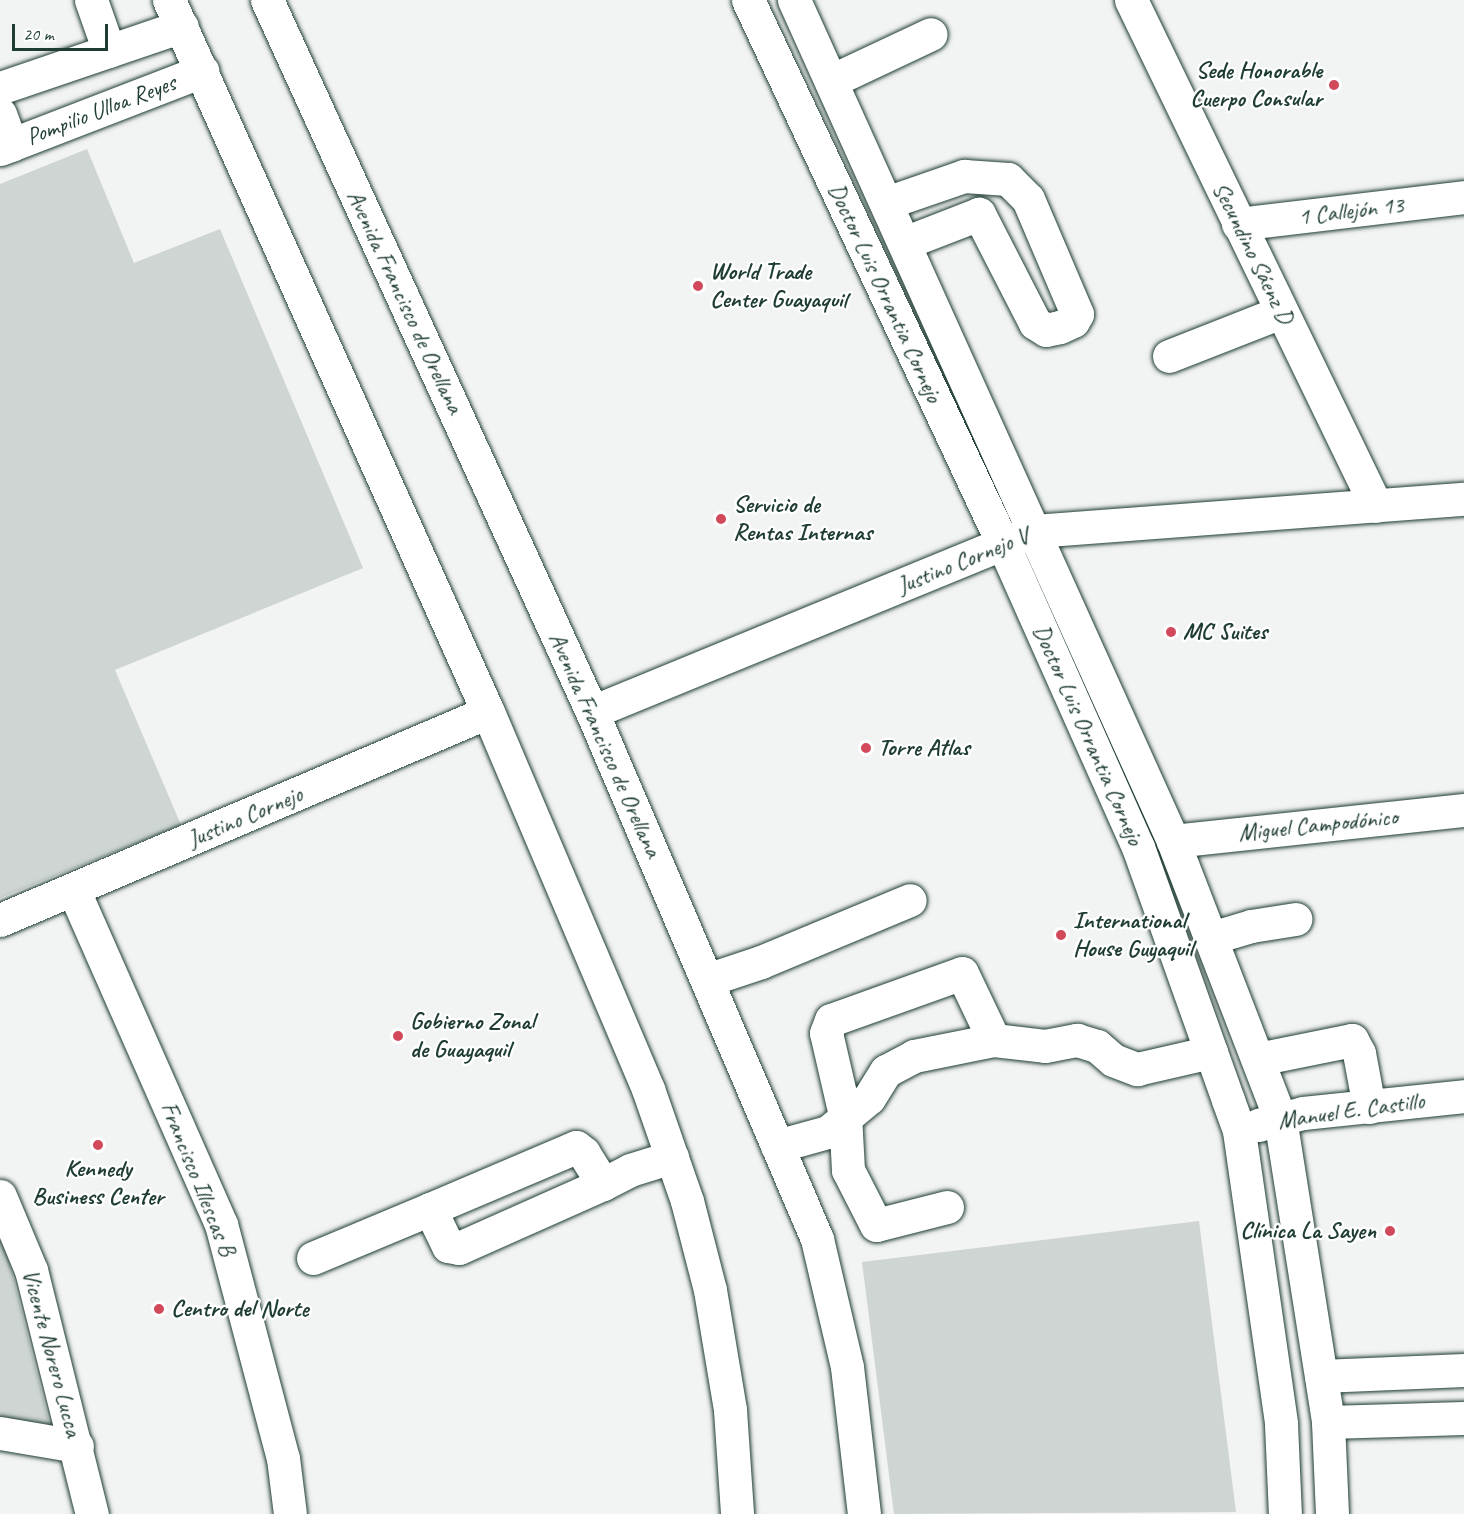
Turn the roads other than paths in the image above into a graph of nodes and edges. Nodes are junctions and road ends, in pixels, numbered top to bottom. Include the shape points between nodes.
1 (91, 0) edge
2 (267, 0) edge
3 (748, 0) edge
4 (794, 0) edge
5 (1131, 0) edge
6 (176, 13) edge
7 (931, 34) dead end
8 (109, 51) junction
9 (202, 71) junction
10 (831, 81) junction
11 (0, 88) edge
12 (0, 114) edge
13 (6, 147) edge
14 (964, 176) junction
15 (1464, 197) edge
16 (886, 203) junction
17 (979, 214) junction
18 (1238, 224) junction
19 (904, 243) junction
20 (1281, 312) junction
21 (1169, 356) dead end
22 (1464, 499) edge
23 (1376, 506) junction
24 (1034, 531) junction
25 (1003, 544) junction
26 (488, 712) junction
27 (592, 712) junction
28 (1464, 810) edge
29 (1173, 841) junction
30 (74, 891) junction
31 (910, 900) dead end
32 (1295, 919) dead end
33 (0, 920) edge
34 (1211, 938) junction
35 (707, 980) junction
36 (994, 1040) junction
37 (1211, 1052) junction
38 (1257, 1059) junction
39 (1464, 1096) edge
40 (1369, 1107) junction
41 (845, 1115) junction
42 (1280, 1118) junction
43 (1239, 1131) junction
44 (777, 1146) junction
45 (672, 1158) junction
46 (603, 1184) junction
47 (1, 1202) edge
48 (947, 1207) dead end
49 (430, 1209) junction
50 (313, 1258) dead end
51 (1464, 1370) edge
52 (1321, 1377) junction
53 (1464, 1418) edge
54 (1328, 1422) junction
55 (0, 1432) edge
56 (77, 1446) junction
57 (92, 1514) edge
58 (290, 1514) edge
59 (737, 1514) edge
60 (864, 1514) edge
61 (1285, 1514) edge
62 (1332, 1514) edge

1 - 8 street
2 - 27 street, Avenida Francisco de Orellana
3 - 25 street, Doctor Luis Orrantia Cornejo
4 - 10 street, Doctor Luis Orrantia Cornejo
5 - 18 street, Secundino Sáenz D
6 - 8 street
6 - 9 street
7 - 10 street
8 - 11 street
9 - 13 street, Pompilio Ulloa Reyes
9 - 26 street
10 - 16 street, Doctor Luis Orrantia Cornejo
12 - 13 street
14 - 16 street
14 - 17 street
14 - 17 street via 1008,179 1028,199 1077,314 1073,321 1046,330 1035,323
15 - 18 street, 1 Callejón 13
16 - 19 street, Doctor Luis Orrantia Cornejo
17 - 19 street
18 - 20 street, Secundino Sáenz D
19 - 24 street, Doctor Luis Orrantia Cornejo
20 - 21 street
20 - 23 street, Secundino Sáenz D
22 - 23 street, Justino Cornejo V
23 - 24 street, Justino Cornejo V
24 - 25 street, Justino Cornejo V
24 - 29 street, Doctor Luis Orrantia Cornejo
25 - 27 street, Justino Cornejo V
25 - 37 street, Doctor Luis Orrantia Cornejo via 1138,847
26 - 30 street, Justino Cornejo
26 - 45 street via 648,1089
27 - 35 street, Avenida Francisco de Orellana
28 - 29 street, Miguel Campodónico
29 - 34 street, Doctor Luis Orrantia Cornejo
30 - 33 street, Justino Cornejo
30 - 58 street, Francisco Illescas B via 221,1224 283,1458
31 - 35 street via 761,962
32 - 34 street
34 - 38 street, Doctor Luis Orrantia Cornejo
35 - 44 street, Avenida Francisco de Orellana
36 - 37 street via 1045,1046 1077,1040 1097,1046 1113,1060 1137,1069
36 - 41 street via 914,1056 886,1071 869,1098
36 - 41 street via 962,973 831,1020 826,1033
37 - 43 street, Doctor Luis Orrantia Cornejo
38 - 40 street via 1352,1040 1359,1053
38 - 42 street, Doctor Luis Orrantia Cornejo
39 - 40 street, Manuel E. Castillo
40 - 42 street, Manuel E. Castillo
41 - 44 street via 828,1132
41 - 48 street via 848,1170 876,1225
42 - 43 street, Manuel E. Castillo
42 - 52 street, Doctor Luis Orrantia Cornejo
43 - 61 street, Doctor Luis Orrantia Cornejo via 1281,1424
44 - 60 street, Avenida Francisco de Orellana via 817,1239 845,1356
45 - 46 street via 630,1170
45 - 59 street via 710,1290 730,1410
46 - 49 street via 576,1147
46 - 49 street via 459,1248 448,1246
47 - 56 street, Vicente Norero Lucca via 31,1270
49 - 50 street
51 - 52 street
52 - 54 street, Doctor Luis Orrantia Cornejo
53 - 54 street
54 - 62 street, Doctor Luis Orrantia Cornejo
55 - 56 street
56 - 57 street, Vicente Norero Lucca

